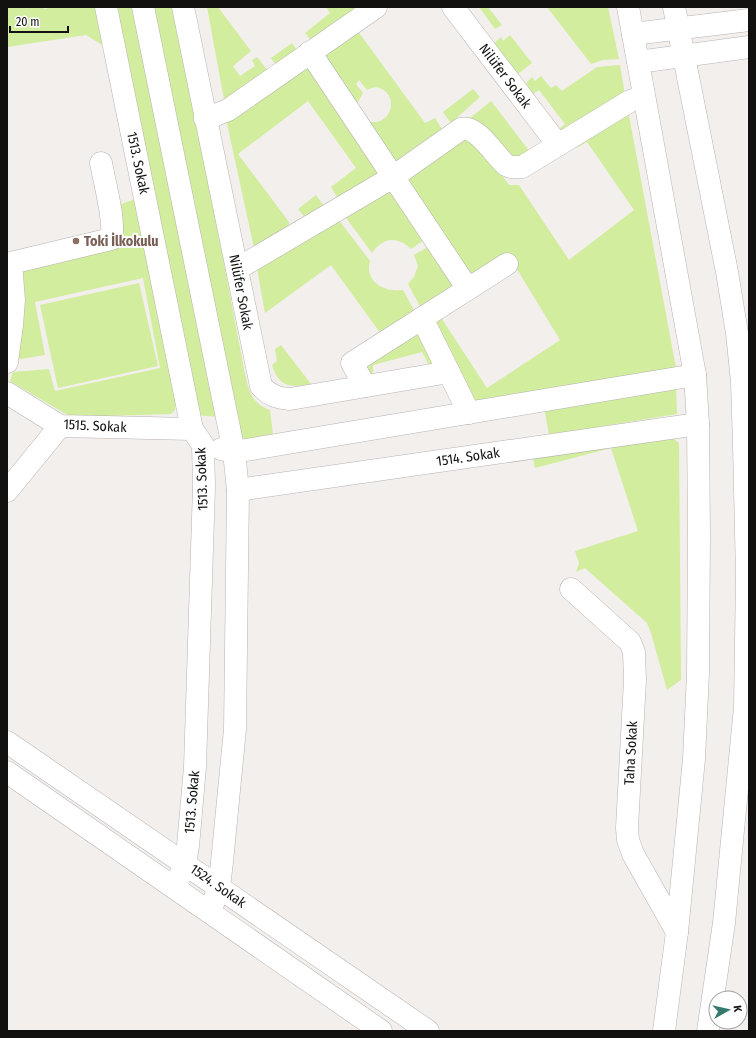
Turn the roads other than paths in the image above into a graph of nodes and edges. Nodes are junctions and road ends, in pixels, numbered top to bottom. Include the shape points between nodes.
1 (106, 7) edge
2 (143, 7) edge
3 (183, 7) edge
4 (376, 7) edge
5 (453, 7) edge
6 (628, 7) edge
7 (674, 7) edge
8 (749, 20) edge
9 (679, 28) junction
10 (633, 34) junction
11 (749, 47) edge
12 (310, 52) junction
13 (684, 56) junction
14 (638, 62) junction
15 (644, 96) junction
16 (205, 119) junction
17 (558, 145) junction
18 (101, 163) dead end
19 (393, 176) junction
20 (507, 264) dead end
21 (237, 269) junction
22 (468, 289) junction
23 (422, 318) junction
24 (7, 362) edge
25 (449, 372) junction
26 (695, 375) junction
27 (364, 386) junction
28 (7, 393) edge
29 (469, 413) junction
30 (698, 424) junction
31 (60, 426) junction
32 (198, 437) junction
33 (234, 452) junction
34 (238, 490) junction
35 (7, 491) edge
36 (571, 588) dead end
37 (7, 742) edge
38 (7, 772) edge
39 (185, 864) junction
40 (175, 887) junction
41 (218, 887) junction
42 (210, 912) junction
43 (677, 932) junction
44 (381, 1031) edge
45 (428, 1031) edge
46 (664, 1031) edge
47 (708, 1031) edge

1 - 32 street, 1513. Sokak
2 - 33 street
3 - 16 street, Nilüfer Sokak
4 - 12 street
5 - 17 street, Nilüfer Sokak
6 - 10 street
7 - 9 street
8 - 9 street
9 - 10 street
9 - 13 street
10 - 14 street
11 - 13 street
12 - 16 street via 228,110
12 - 19 street
13 - 14 street
13 - 47 street via 737,333 744,445 747,576 745,707 724,923
14 - 15 street
15 - 17 street via 630,101
15 - 26 street
16 - 21 street, Nilüfer Sokak
17 - 19 street via 522,167 511,167 501,161 479,135 465,128
18 - 24 street via 110,209 111,239 11,263 14,300
19 - 21 street
19 - 22 street
20 - 22 street
21 - 27 street, Nilüfer Sokak via 258,377 266,391 278,398 290,399
22 - 23 street
23 - 25 street
23 - 27 street via 352,363
25 - 27 street, Nilüfer Sokak
25 - 29 street
26 - 29 street
26 - 30 street
28 - 31 street, 1515. Sokak
29 - 33 street
30 - 34 street, 1514. Sokak
30 - 43 street via 698,673 694,759
31 - 32 street, 1515. Sokak
31 - 35 street
32 - 33 street, 1515. Sokak
32 - 39 street, 1513. Sokak via 204,487 195,767
33 - 34 street
34 - 41 street via 235,729
36 - 43 street, Taha Sokak via 630,642 634,652 628,840 633,854
37 - 39 street, 1524. Sokak
38 - 40 street
39 - 40 street, 1513. Sokak
39 - 41 street, 1524. Sokak
40 - 42 street
41 - 42 street
41 - 45 street, 1524. Sokak
42 - 44 street
43 - 46 street

